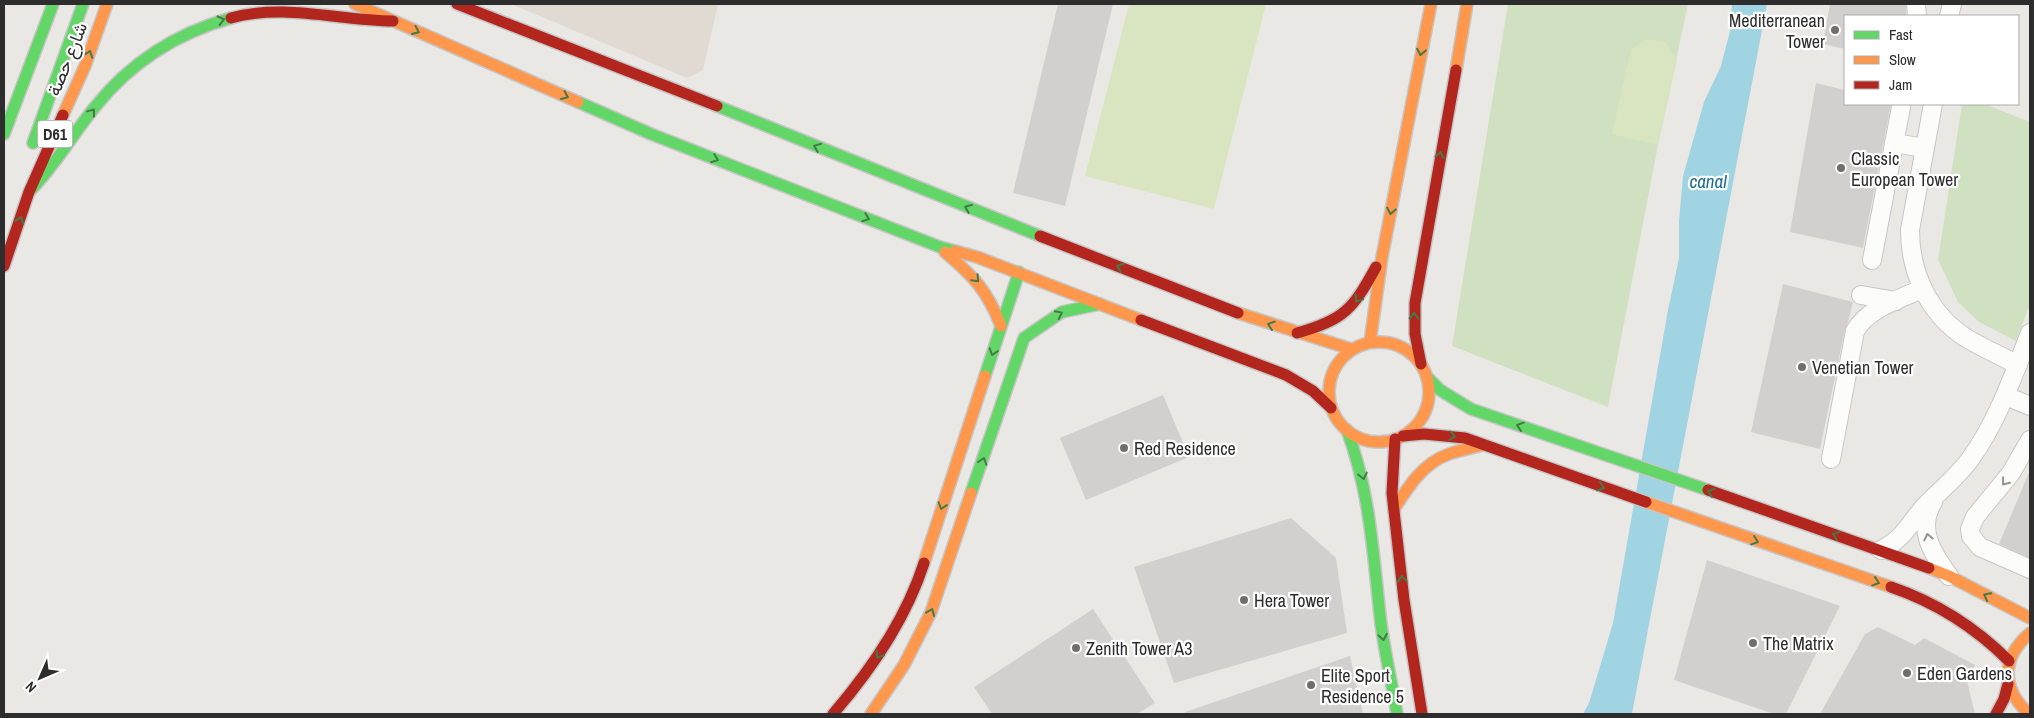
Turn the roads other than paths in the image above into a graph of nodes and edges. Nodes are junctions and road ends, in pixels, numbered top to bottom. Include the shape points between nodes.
1 (53, 4) edge
2 (82, 4) edge
3 (107, 4) edge
4 (355, 4) edge
5 (457, 4) edge
6 (1431, 4) edge
7 (1467, 4) edge
8 (393, 21) junction
9 (24, 50) dead end
10 (22, 87) junction
11 (1933, 105) edge
12 (1901, 107) dead end
13 (4, 134) edge
14 (1894, 143) junction
15 (1925, 148) junction
16 (29, 156) dead end
17 (27, 168) dead end
18 (29, 192) junction
19 (940, 247) junction
20 (1382, 256) junction
21 (1872, 260) dead end
22 (4, 266) edge
23 (1019, 272) junction
24 (1922, 289) junction
25 (1860, 295) dead end
26 (1896, 301) junction
27 (1100, 304) junction
28 (1001, 326) junction
29 (1297, 333) junction
30 (2030, 333) edge
31 (1370, 342) junction
32 (1352, 349) junction
33 (1421, 364) junction
34 (2018, 365) junction
35 (1427, 377) junction
36 (2006, 396) junction
37 (2030, 406) edge
38 (1331, 408) junction
39 (1347, 430) junction
40 (1399, 438) junction
41 (2030, 440) edge
42 (1485, 445) junction
43 (1831, 459) dead end
44 (1938, 495) junction
45 (1394, 509) junction
46 (1881, 550) junction
47 (2030, 569) edge
48 (1949, 576) junction
49 (2030, 618) edge
50 (2030, 633) edge
51 (2009, 661) junction
52 (2008, 684) junction
53 (833, 714) edge
54 (871, 714) edge
55 (1397, 714) edge
56 (1422, 714) edge
57 (1996, 714) edge
58 (2029, 714) edge

1 - 10 main road, شارع حصة
2 - 16 main road
18 -> 3 main road, شارع حصة / D61 via 85,66
4 - 8 main road
29 -> 5 main road via 1266,324 990,217
6 -> 20 main road
33 -> 7 main road via 1415,334 1415,303
18 -> 8 main road via 120,79 162,46 186,32 238,16 284,12 349,20
8 -> 19 main road via 651,134
9 - 10 main road
10 - 13 main road, شارع حصة
11 - 15 street
12 - 14 street
14 - 15 street
14 - 21 street
15 - 24 street via 1910,230 1913,265
17 - 18 main road
22 -> 18 main road, شارع حصة / D61
19 - 23 main road
19 -> 28 main road via 979,281 993,302
20 -> 29 main road via 1358,299 1344,315 1331,323
20 - 31 main road
23 - 27 main road
23 - 28 main road
24 - 26 street
24 - 34 street via 1953,328
25 - 26 street
26 - 43 street via 1864,318 1855,331
27 - 38 main road via 1283,372 1310,387
54 -> 27 main road via 914,649 931,612 1024,338 1062,312
28 -> 53 main road via 908,604 872,667
29 - 32 main road
30 - 34 street
31 - 32 main road
31 - 33 main road via 1382,341 1404,348
32 - 38 main road via 1334,369 1329,382
33 - 35 main road
34 - 36 street
35 - 40 main road via 1428,404 1423,417
46 -> 35 main road via 1471,409 1440,390
36 - 37 street
36 - 44 street via 1984,439
38 - 39 main road
39 - 40 main road via 1370,441
39 -> 55 main road via 1367,496 1382,627
40 -> 42 main road via 1424,434 1465,438
40 - 45 main road via 1392,475
41 -> 47 street via 2011,473 1975,517 1970,529 1971,536 1980,547
42 - 45 main road via 1447,454 1426,468
42 -> 51 main road via 1900,590 1961,621
44 - 46 street via 1905,533
48 -> 44 street via 1928,542 1926,530 1929,511
56 -> 45 main road
46 - 48 main road
49 -> 48 main road
50 - 51 main road via 2015,648
51 - 52 main road
52 - 57 main road
52 - 58 main road via 2014,698

